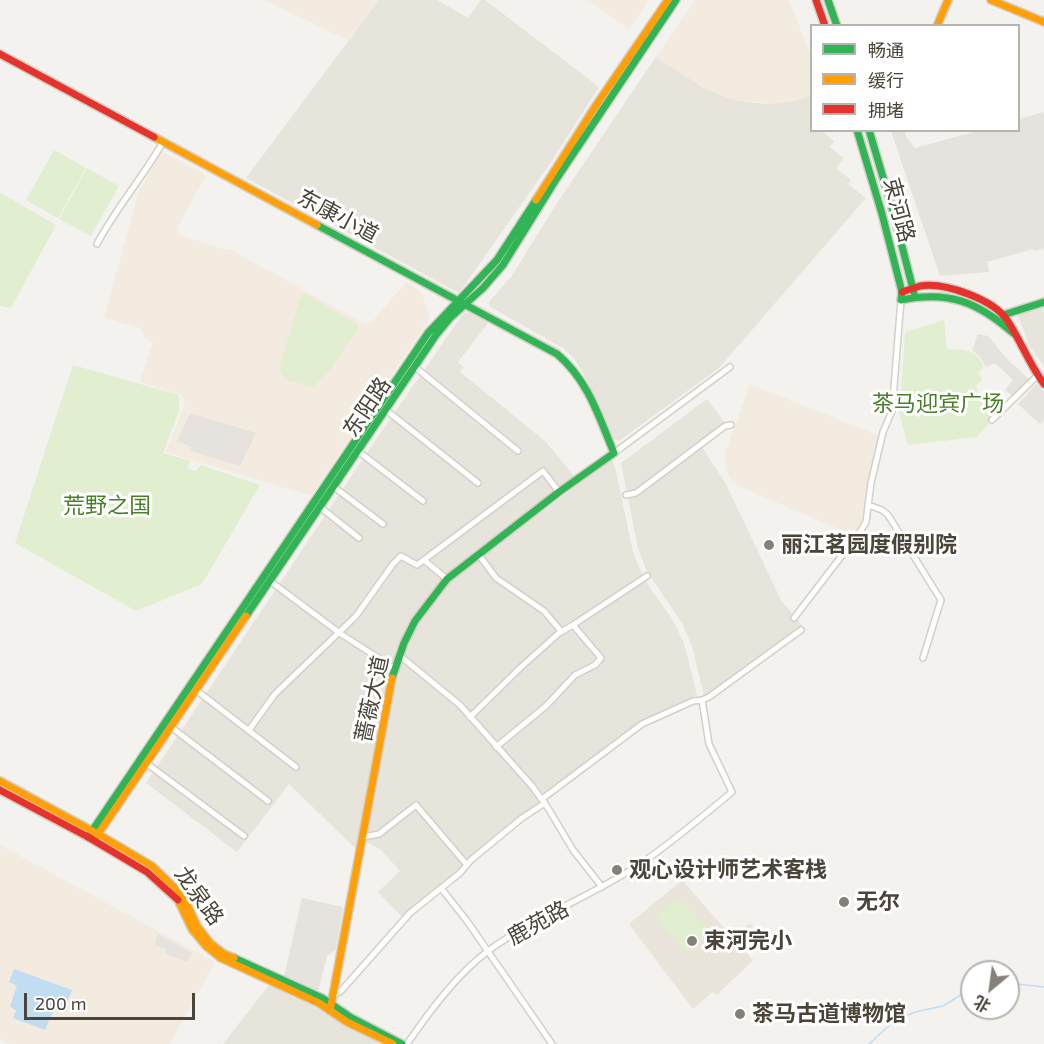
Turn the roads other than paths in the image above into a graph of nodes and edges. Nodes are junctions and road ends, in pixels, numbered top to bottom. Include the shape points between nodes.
1 (668, 0) edge
2 (676, 0) edge
3 (816, 0) edge
4 (828, 0) edge
5 (948, 0) edge
6 (992, 0) edge
7 (1044, 22) edge
8 (824, 24) edge
9 (836, 24) edge
10 (938, 24) edge
11 (0, 54) edge
12 (858, 132) edge
13 (870, 132) edge
14 (163, 142) junction
15 (97, 244) dead end
16 (914, 292) junction
17 (901, 296) junction
18 (462, 302) junction
19 (1044, 302) edge
20 (1003, 315) junction
21 (1013, 333) junction
22 (415, 367) junction
23 (730, 367) dead end
24 (1037, 376) junction
25 (1044, 384) edge
26 (386, 410) junction
27 (993, 420) dead end
28 (731, 425) dead end
29 (358, 451) junction
30 (518, 451) dead end
31 (614, 453) junction
32 (478, 483) dead end
33 (334, 487) junction
34 (559, 492) junction
35 (626, 495) dead end
36 (423, 501) dead end
37 (868, 505) junction
38 (320, 507) junction
39 (383, 524) dead end
40 (359, 538) dead end
41 (479, 555) junction
42 (424, 560) junction
43 (647, 576) dead end
44 (447, 579) junction
45 (270, 581) junction
46 (794, 618) dead end
47 (573, 625) junction
48 (801, 630) dead end
49 (561, 631) junction
50 (341, 634) junction
51 (399, 655) junction
52 (923, 658) dead end
53 (394, 668) junction
54 (196, 690) junction
55 (702, 700) junction
56 (470, 717) junction
57 (171, 727) junction
58 (249, 730) junction
59 (496, 747) junction
60 (146, 763) junction
61 (296, 767) dead end
62 (0, 781) edge
63 (0, 790) edge
64 (268, 801) dead end
65 (543, 801) junction
66 (93, 836) junction
67 (244, 837) dead end
68 (363, 837) junction
69 (467, 865) junction
70 (602, 887) junction
71 (441, 888) junction
72 (488, 951) junction
73 (333, 996) junction
74 (331, 1008) junction
75 (393, 1044) edge
76 (404, 1044) edge
77 (552, 1044) edge

1 - 18 main road, 东阳路 via 497,260
2 - 18 main road, 东阳路 via 556,178 504,265 483,288
3 - 8 main road
4 - 9 main road
5 - 10 main road
6 - 7 main road
11 - 14 main road, 东康小道
12 - 17 main road, 束河路
13 - 16 main road, 束河路
14 - 15 street
14 - 18 main road, 东康小道
16 - 17 main road
16 - 20 main road via 928,286 955,289 982,300
16 - 21 main road via 970,303
17 - 37 street via 892,411 883,432
18 - 22 main road, 东阳路
18 - 31 main road, 东康小道 via 570,364 582,380
18 - 66 main road, 东阳路 via 428,333
19 - 20 main road
20 - 21 main road
21 - 24 main road
22 - 26 main road, 东阳路
22 - 30 street
23 - 31 street
24 - 25 main road
24 - 27 street
26 - 29 main road, 东阳路
26 - 32 street
28 - 35 street via 636,493
29 - 33 main road, 东阳路
29 - 36 street
31 - 34 main road, 蔷薇大道
33 - 38 main road, 东阳路
33 - 39 street
34 - 41 main road, 蔷薇大道
34 - 42 street via 543,471
37 - 46 street via 861,532
37 - 52 street via 888,515 941,600
38 - 40 street
38 - 45 main road, 东阳路
41 - 44 main road, 蔷薇大道
41 - 49 street via 496,578 544,611
42 - 44 street
42 - 50 street via 417,565 401,556
43 - 47 street
44 - 51 main road, 蔷薇大道 via 420,613
45 - 50 street
45 - 54 main road, 东阳路
47 - 49 street
47 - 59 street via 602,658 575,675 546,706
48 - 55 street
49 - 56 street
50 - 53 street
50 - 58 street via 275,694
51 - 53 main road, 蔷薇大道
51 - 56 street
53 - 68 main road, 蔷薇大道
54 - 57 main road, 东阳路
54 - 58 street
55 - 65 street via 642,724
55 - 70 street, 鹿苑路 via 709,744 732,792 646,860
56 - 59 street
57 - 60 main road, 东阳路
57 - 64 street
58 - 61 street
59 - 65 street
60 - 66 main road, 东阳路
60 - 67 street
62 - 66 main road, 龙泉路
63 - 66 main road, 龙泉路
65 - 69 street
65 - 70 street
66 - 74 main road, 龙泉路 via 140,858 165,877 218,950 322,998
68 - 69 street via 379,834 416,804
68 - 73 main road, 蔷薇大道
69 - 71 street
70 - 72 street, 鹿苑路
71 - 72 street
71 - 73 street via 410,913
72 - 76 street, 鹿苑路 via 462,972
72 - 77 street
73 - 74 main road, 蔷薇大道
74 - 75 main road, 龙泉路 via 347,1022
74 - 76 main road, 龙泉路

